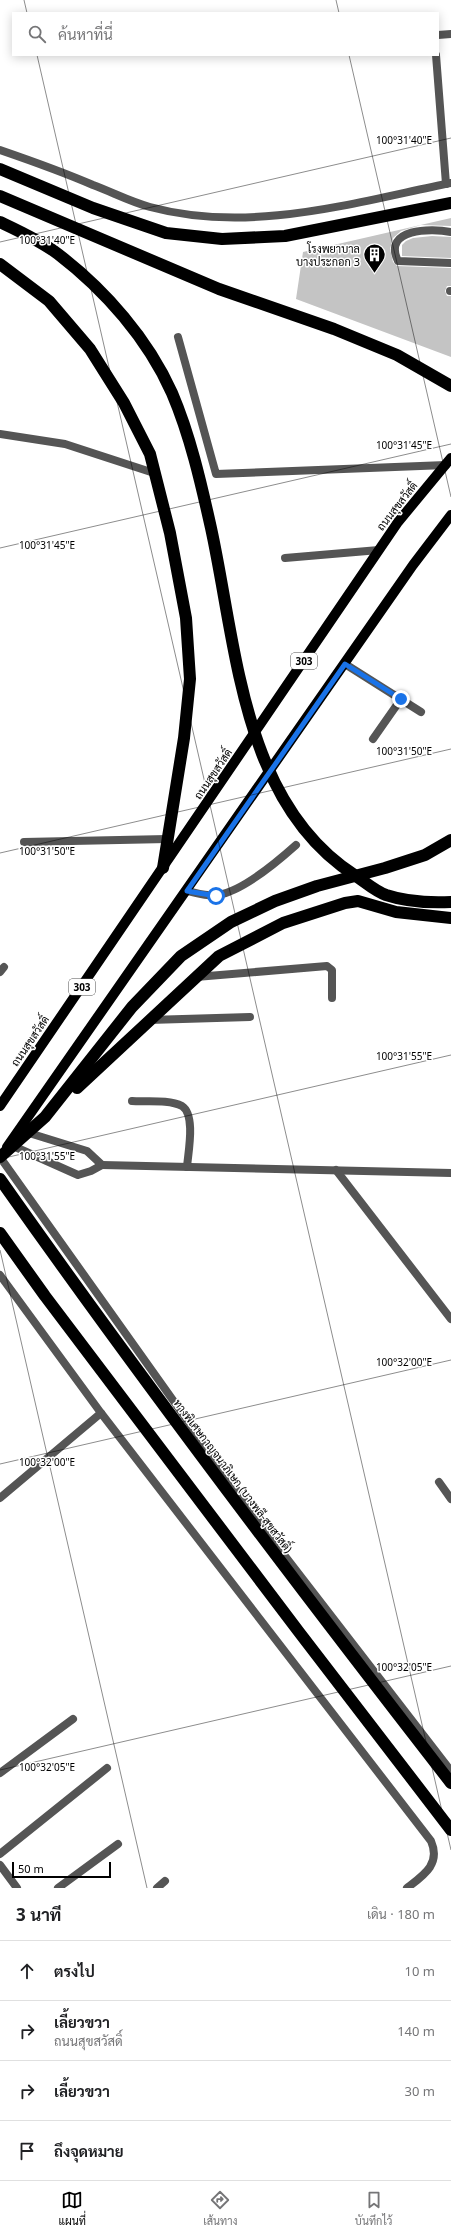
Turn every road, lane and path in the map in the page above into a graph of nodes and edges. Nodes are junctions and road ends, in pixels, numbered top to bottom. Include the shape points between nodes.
1 (451, 34) edge
2 (439, 35) edge
3 (436, 56) edge
4 (0, 150) edge
5 (0, 169) edge
6 (448, 184) edge
7 (0, 196) edge
8 (451, 203) edge
9 (0, 222) edge
10 (451, 232) edge
11 (451, 263) edge
12 (0, 264) edge
13 (178, 337) dead end
14 (451, 386) edge
15 (0, 434) edge
16 (448, 462) edge
17 (154, 473) junction
18 (451, 515) edge
19 (379, 550) junction
20 (285, 558) dead end
21 (345, 664) junction
22 (401, 699) junction
23 (421, 712) dead end
24 (373, 739) dead end
25 (167, 839) junction
26 (451, 840) edge
27 (24, 842) dead end
28 (296, 845) dead end
29 (163, 868) junction
30 (187, 891) junction
31 (451, 902) edge
32 (451, 918) edge
33 (196, 977) junction
34 (332, 998) dead end
35 (250, 1017) dead end
36 (148, 1020) junction
37 (132, 1101) dead end
38 (0, 1106) edge
39 (45, 1117) junction
40 (29, 1133) junction
41 (13, 1146) junction
42 (0, 1157) edge
43 (102, 1165) junction
44 (187, 1167) junction
45 (336, 1170) junction
46 (451, 1173) edge
47 (0, 1179) edge
48 (0, 1233) edge
49 (0, 1275) edge
50 (451, 1319) edge
51 (101, 1413) junction
52 (439, 1482) dead end
53 (0, 1498) edge
54 (451, 1499) edge
55 (73, 1719) dead end
56 (107, 1768) dead end
57 (451, 1771) edge
58 (0, 1773) edge
59 (451, 1783) edge
60 (451, 1830) edge
61 (118, 1844) dead end
62 (0, 1854) edge
63 (0, 1865) edge
64 (165, 1881) dead end
65 (17, 1888) edge
66 (58, 1888) edge
67 (157, 1888) edge
68 (407, 1888) edge

1 - 2 street
3 - 6 street
4 - 6 street via 148,207 228,219 264,218
5 - 8 highway via 93,208 166,233 222,239 285,236
7 - 14 highway via 219,289 334,329 397,356
9 - 31 highway via 57,253 92,283 146,346 172,394 193,457 211,529 238,678 263,755 286,806 316,843 342,868 384,895 425,904
10 - 11 street via 438,230 402,236 396,243 395,254 398,261
12 - 17 highway via 49,302 90,349 124,403 150,454
13 - 16 street via 216,474
15 - 17 street via 65,444
16 - 19 main road, ถนนสุขสวัสดิ์ / 303 via 398,522
17 - 25 highway via 170,533 186,618 190,680 184,738
18 - 21 main road, 303
19 - 20 street
19 - 29 main road, ถนนสุขสวัสดิ์ / 303
21 - 22 street
21 - 30 main road, 303
22 - 23 street
22 - 24 street
25 - 27 street
25 - 29 highway
26 - 39 highway via 425,855 274,901 230,922 181,956 132,1007
28 - 30 street via 271,867 226,894 216,896
29 - 38 main road, ถนนสุขสวัสดิ์ / 303
30 - 42 main road, 303
32 - 33 highway via 396,912 358,901 345,903 283,923 261,933 219,956
33 - 34 street via 327,966 332,970
33 - 36 highway
35 - 36 street
36 - 39 highway
37 - 44 street via 174,1103 183,1107 191,1128
39 - 40 highway
40 - 41 highway
40 - 43 street via 87,1151
41 - 42 highway
41 - 43 street via 78,1175
42 - 57 street via 271,1538
43 - 44 street
44 - 45 street
45 - 46 street
45 - 50 street
47 - 59 highway, ทางพิเศษกาญจนาภิเษก (บางพลี-สุขสวัสดิ์) via 75,1285 307,1596
48 - 60 highway via 64,1322
49 - 51 street
51 - 53 street
51 - 68 street via 431,1841 435,1858 432,1867
52 - 54 street
55 - 58 street
56 - 62 street
61 - 66 street
63 - 65 street
64 - 67 street

